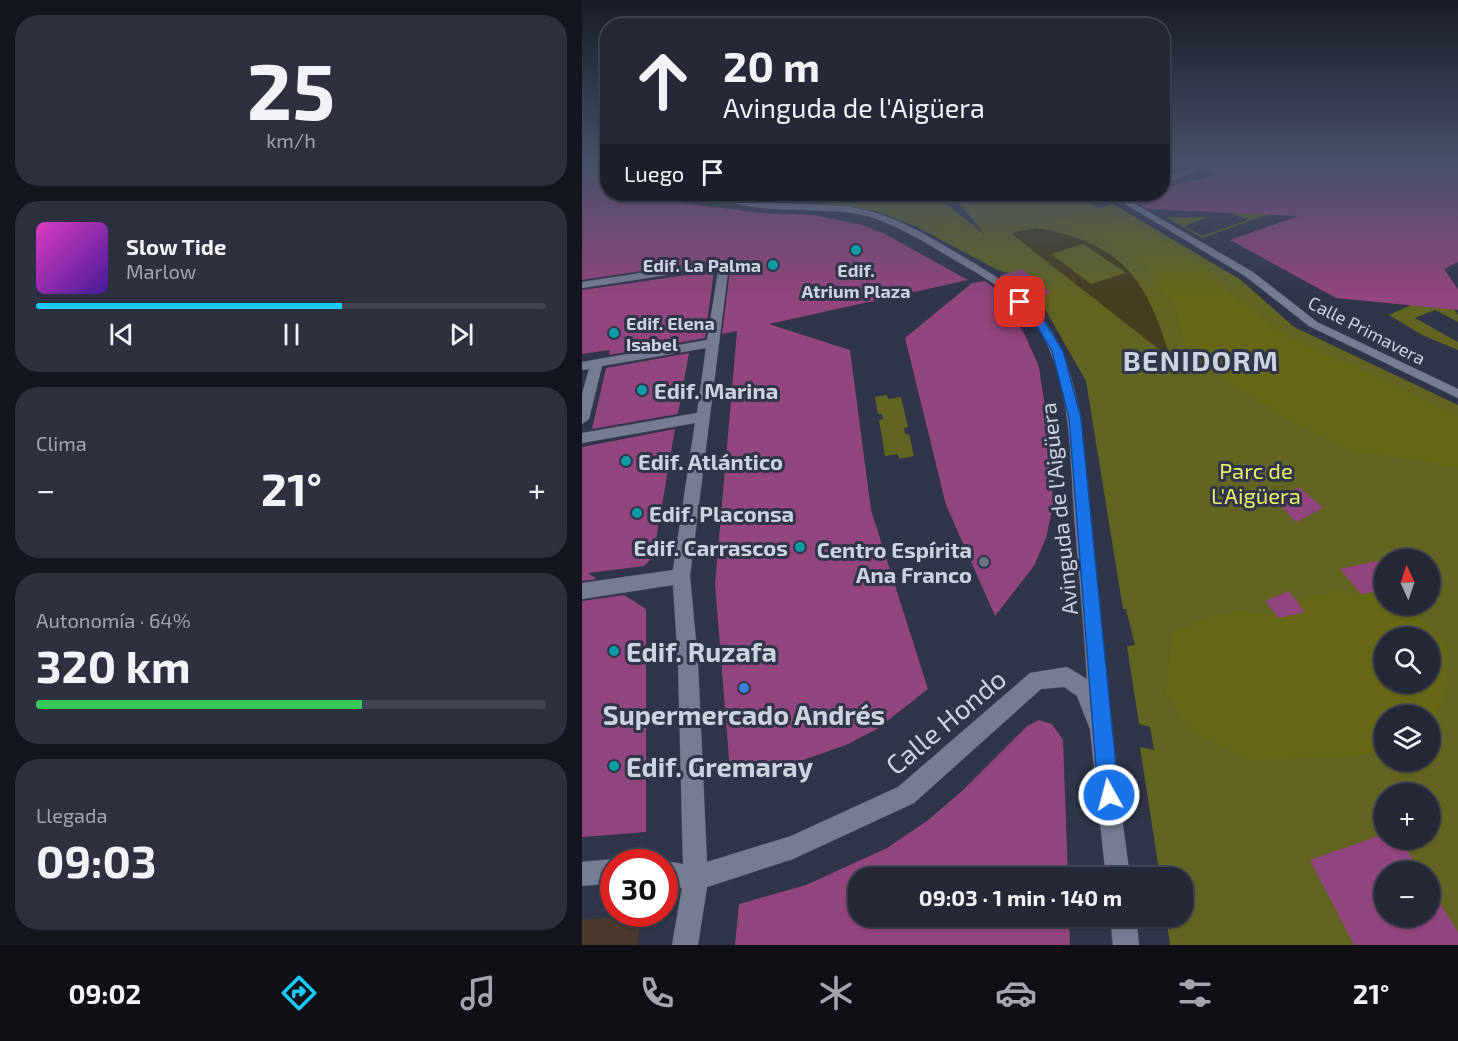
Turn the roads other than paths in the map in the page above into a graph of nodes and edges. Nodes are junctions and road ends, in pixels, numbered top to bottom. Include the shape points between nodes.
1 (840, 209) edge
2 (1148, 209) edge
3 (582, 285) edge
4 (713, 343) junction
5 (597, 363) junction
6 (582, 366) edge
7 (1458, 394) edge
8 (701, 417) junction
9 (582, 418) edge
10 (582, 438) edge
11 (681, 576) junction
12 (582, 591) edge
13 (1101, 732) junction
14 (1117, 867) edge
15 (600, 873) edge
16 (582, 874) edge
17 (678, 875) edge
18 (696, 878) junction
19 (1124, 927) edge
20 (685, 945) edge
21 (1126, 945) edge

1 - 13 street, Avinguda de l'Aigüera via 888,220 1006,290 1035,313 1057,351 1075,418
2 - 7 street, Calle Primavera via 1249,274 1313,324
3 - 4 street via 718,266 723,271
4 - 5 street
4 - 8 street
5 - 6 street
5 - 9 street
8 - 10 street
8 - 11 street
11 - 12 street
11 - 18 street
13 - 14 street
13 - 18 street, Calle Hondo via 1084,689 1067,677 1037,680 906,795 793,847
15 - 16 street
17 - 18 street
18 - 20 street
19 - 21 street

